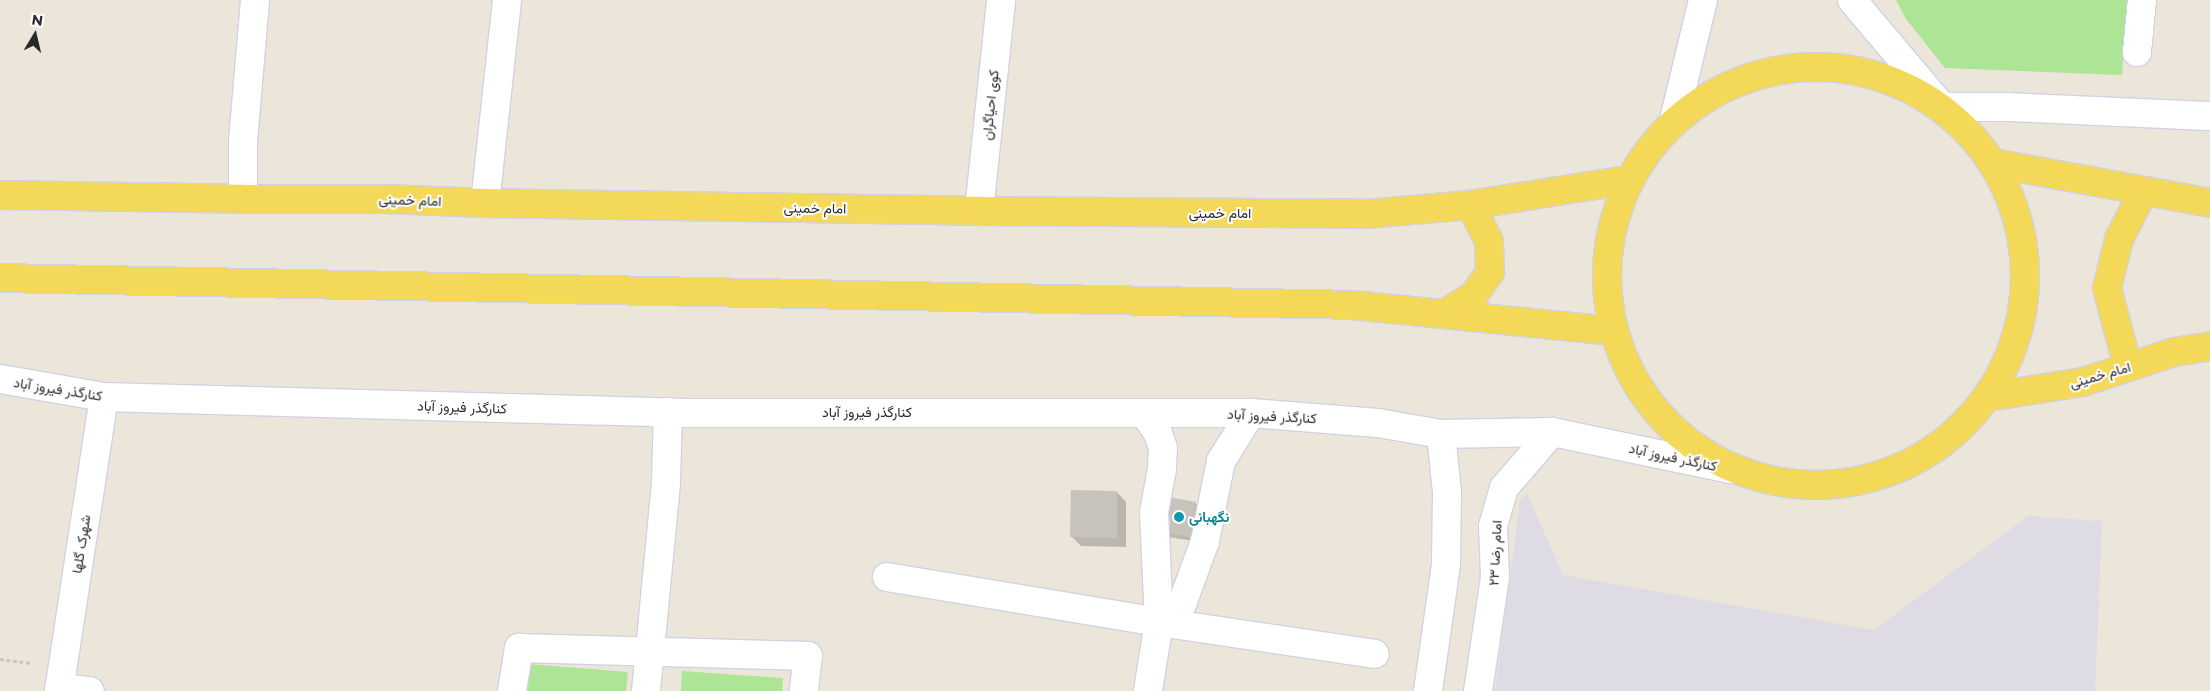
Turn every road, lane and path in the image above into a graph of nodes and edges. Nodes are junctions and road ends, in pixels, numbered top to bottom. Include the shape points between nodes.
1 (256, 0) edge
2 (508, 0) edge
3 (1001, 0) edge
4 (1703, 0) edge
5 (1852, 0) edge
6 (2142, 0) edge
7 (2137, 52) dead end
8 (1942, 107) junction
9 (2210, 116) edge
10 (1674, 120) junction
11 (1993, 163) junction
12 (1628, 180) junction
13 (2143, 192) junction
14 (0, 195) edge
15 (243, 199) junction
16 (485, 203) junction
17 (2210, 203) edge
18 (1470, 205) junction
19 (979, 211) junction
20 (0, 278) edge
21 (1444, 314) junction
22 (1612, 331) junction
23 (2210, 346) edge
24 (2128, 367) junction
25 (0, 379) edge
26 (104, 397) junction
27 (1988, 397) junction
28 (668, 412) junction
29 (1144, 413) junction
30 (1251, 414) junction
31 (1552, 432) junction
32 (1441, 434) junction
33 (1731, 469) junction
34 (887, 576) dead end
35 (1158, 622) junction
36 (650, 650) junction
37 (1375, 654) dead end
38 (59, 689) edge
39 (90, 691) edge
40 (512, 691) edge
41 (646, 691) edge
42 (804, 691) edge
43 (1148, 691) edge
44 (1428, 691) edge
45 (1478, 691) edge

1 - 15 street via 242,141
2 - 16 street
3 - 19 street, کوی احیاگران
4 - 10 street
5 - 8 street
6 - 7 street
8 - 9 street
8 - 10 main road via 1877,75 1805,66 1735,82
8 - 11 main road
10 - 12 main road
11 - 13 main road
11 - 27 main road via 2015,207 2026,256 2025,306 2012,354
12 - 18 main road, امام خمینی
12 - 22 main road via 1610,228 1607,254 1605,280
13 - 17 main road
13 - 24 main road via 2119,238 2107,288
14 - 15 main road, امام خمینی
15 - 16 main road, امام خمینی
16 - 19 main road, امام خمینی
18 - 19 main road, امام خمینی via 1367,214
18 - 21 main road via 1488,241 1490,272 1474,295
20 - 21 main road via 1342,305
21 - 22 main road
22 - 33 main road via 1637,388 1678,435
23 - 24 main road, امام خمینی via 2174,352
24 - 27 main road, امام خمینی via 2083,382
25 - 26 street, کنارگذر فیروز آباد
26 - 28 street, کنارگذر فیروز آباد
26 - 38 street, شهرک گلها
27 - 33 main road via 1938,448 1872,479 1800,486
28 - 29 street, کنارگذر فیروز آباد
28 - 36 street via 666,482
29 - 30 street, کنارگذر فیروز آباد
29 - 35 street via 1163,448 1154,512
30 - 32 street, کنارگذر فیروز آباد via 1378,423
30 - 35 street via 1221,460 1205,541 1182,604
31 - 32 street, کنارگذر فیروز آباد
31 - 33 street, کنارگذر فیروز آباد
31 - 45 street, امام رضا ۲۳ via 1504,488 1493,526 1495,577
32 - 44 street via 1447,492 1446,564
34 - 35 street
35 - 37 street
35 - 43 street
36 - 40 street via 519,648
36 - 41 street
36 - 42 street via 808,656
38 - 39 street

